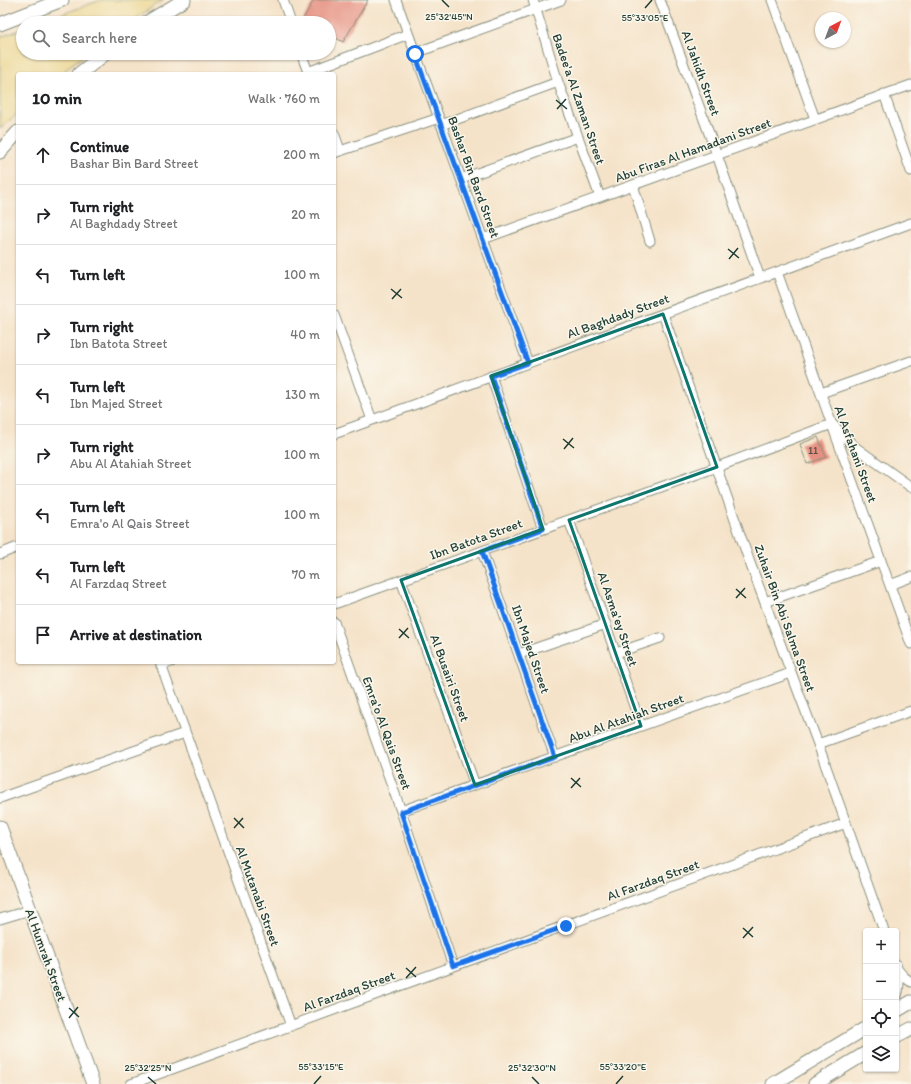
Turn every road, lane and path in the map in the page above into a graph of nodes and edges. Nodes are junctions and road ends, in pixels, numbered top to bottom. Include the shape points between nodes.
1 (62, 0) edge
2 (184, 0) edge
3 (283, 0) edge
4 (396, 0) edge
5 (533, 0) edge
6 (561, 0) edge
7 (660, 0) edge
8 (772, 0) edge
9 (535, 10) junction
10 (21, 16) edge
11 (158, 16) edge
12 (289, 16) edge
13 (16, 18) edge
14 (0, 24) edge
15 (408, 34) junction
16 (415, 54) junction
17 (97, 60) edge
18 (303, 60) edge
19 (82, 72) edge
20 (307, 72) edge
21 (310, 72) edge
22 (558, 82) junction
23 (911, 85) edge
24 (884, 94) junction
25 (815, 120) junction
26 (440, 122) junction
27 (16, 129) edge
28 (16, 134) edge
29 (578, 137) junction
30 (0, 143) edge
31 (0, 152) edge
32 (337, 152) edge
33 (717, 155) junction
34 (911, 170) edge
35 (461, 179) junction
36 (633, 185) junction
37 (600, 197) junction
38 (911, 223) edge
39 (483, 239) junction
40 (650, 241) dead end
41 (777, 272) junction
42 (760, 278) junction
43 (663, 314) junction
44 (336, 321) edge
45 (911, 361) edge
46 (528, 363) junction
47 (491, 376) junction
48 (821, 393) junction
49 (372, 420) junction
50 (832, 424) junction
51 (336, 433) edge
52 (717, 467) junction
53 (911, 487) edge
54 (569, 520) junction
55 (543, 529) junction
56 (16, 548) edge
57 (482, 551) junction
58 (0, 554) edge
59 (881, 561) junction
60 (911, 577) edge
61 (401, 580) junction
62 (890, 585) junction
63 (765, 602) junction
64 (336, 603) edge
65 (606, 624) junction
66 (336, 628) edge
67 (660, 638) dead end
68 (911, 644) edge
69 (616, 653) junction
70 (519, 654) junction
71 (160, 664) edge
72 (791, 673) junction
73 (911, 711) edge
74 (641, 726) junction
75 (185, 733) junction
76 (818, 744) junction
77 (555, 757) junction
78 (475, 785) junction
79 (0, 798) edge
80 (401, 812) junction
81 (846, 824) junction
82 (0, 827) edge
83 (30, 910) junction
84 (0, 919) edge
85 (883, 928) edge
86 (453, 966) junction
87 (899, 970) edge
88 (911, 982) edge
89 (911, 1002) edge
90 (899, 1009) edge
91 (291, 1026) junction
92 (911, 1029) edge
93 (863, 1030) edge
94 (898, 1036) edge
95 (863, 1055) edge
96 (93, 1084) edge
97 (131, 1084) edge
98 (772, 1084) edge
99 (815, 1084) edge

1 - 10 street
2 - 11 street
3 - 12 street
4 - 15 street, Bashar Bin Bard Street
5 - 9 street, Badee'a Al Zaman Street
6 - 9 street
7 - 33 street, Al Jahidh Street
8 - 25 street
9 - 16 street
9 - 22 street, Badee'a Al Zaman Street
13 - 14 street
15 - 16 street, Bashar Bin Bard Street
15 - 21 street
16 - 26 street, Bashar Bin Bard Street
17 - 19 street
18 - 20 street
22 - 26 street
22 - 29 street, Badee'a Al Zaman Street
23 - 24 street, Abu Firas Al Hamadani Street
24 - 25 street, Abu Firas Al Hamadani Street
24 - 34 street
25 - 33 street, Abu Firas Al Hamadani Street
26 - 32 street
26 - 35 street, Bashar Bin Bard Street
27 - 30 street
28 - 31 street
29 - 35 street
29 - 37 street, Badee'a Al Zaman Street
33 - 36 street, Abu Firas Al Hamadani Street
33 - 42 street, Al Jahidh Street
35 - 39 street, Bashar Bin Bard Street
36 - 37 street, Abu Firas Al Hamadani Street
36 - 40 street
37 - 39 street, Abu Firas Al Hamadani Street
38 - 41 street, Al Baghdady Street
39 - 46 street, Bashar Bin Bard Street
41 - 42 street, Al Baghdady Street
41 - 48 street, Al Asfahani Street
42 - 43 street, Al Baghdady Street
43 - 46 street, Al Baghdady Street
43 - 52 street, Zuhair Bin Abi Salma Street
44 - 49 street
45 - 48 street
46 - 47 street, Al Baghdady Street
47 - 49 street, Al Baghdady Street
47 - 55 street
48 - 50 street, Al Asfahani Street
49 - 51 street, Al Baghdady Street
50 - 52 street, Ibn Batota Street
50 - 53 street via 855,447
50 - 59 street, Al Asfahani Street
52 - 54 street, Ibn Batota Street
52 - 63 street, Zuhair Bin Abi Salma Street
54 - 55 street, Ibn Batota Street
54 - 65 street, Al Asma'ey Street
55 - 57 street, Ibn Batota Street
56 - 58 street
57 - 61 street, Ibn Batota Street
57 - 70 street, Ibn Majed Street
59 - 62 street, Al Asfahani Street
59 - 63 street
60 - 62 street
61 - 64 street, Ibn Batota Street
61 - 78 street, Al Busairi Street
62 - 68 street, Al Asfahani Street
63 - 72 street, Zuhair Bin Abi Salma Street
65 - 69 street, Al Asma'ey Street
65 - 70 street
66 - 80 street, Emra'o Al Qais Street
67 - 69 street
69 - 74 street, Al Asma'ey Street
70 - 77 street, Ibn Majed Street
71 - 75 street, Al Mutanabi Street
72 - 74 street, Abu Al Atahiah Street
72 - 76 street, Zuhair Bin Abi Salma Street
73 - 76 street
74 - 77 street, Abu Al Atahiah Street
75 - 79 street
75 - 91 street, Al Mutanabi Street
76 - 81 street, Zuhair Bin Abi Salma Street
77 - 78 street, Abu Al Atahiah Street
78 - 80 street, Abu Al Atahiah Street
80 - 86 street, Emra'o Al Qais Street
81 - 85 street, Zuhair Bin Abi Salma Street
81 - 86 street, Al Farzdaq Street
82 - 83 street, Al Humrah Street
83 - 84 street
83 - 96 street, Al Humrah Street
86 - 91 street, Al Farzdaq Street
87 - 88 street
89 - 90 street
91 - 97 street, Al Farzdaq Street
92 - 94 street
93 - 98 street
95 - 99 street

